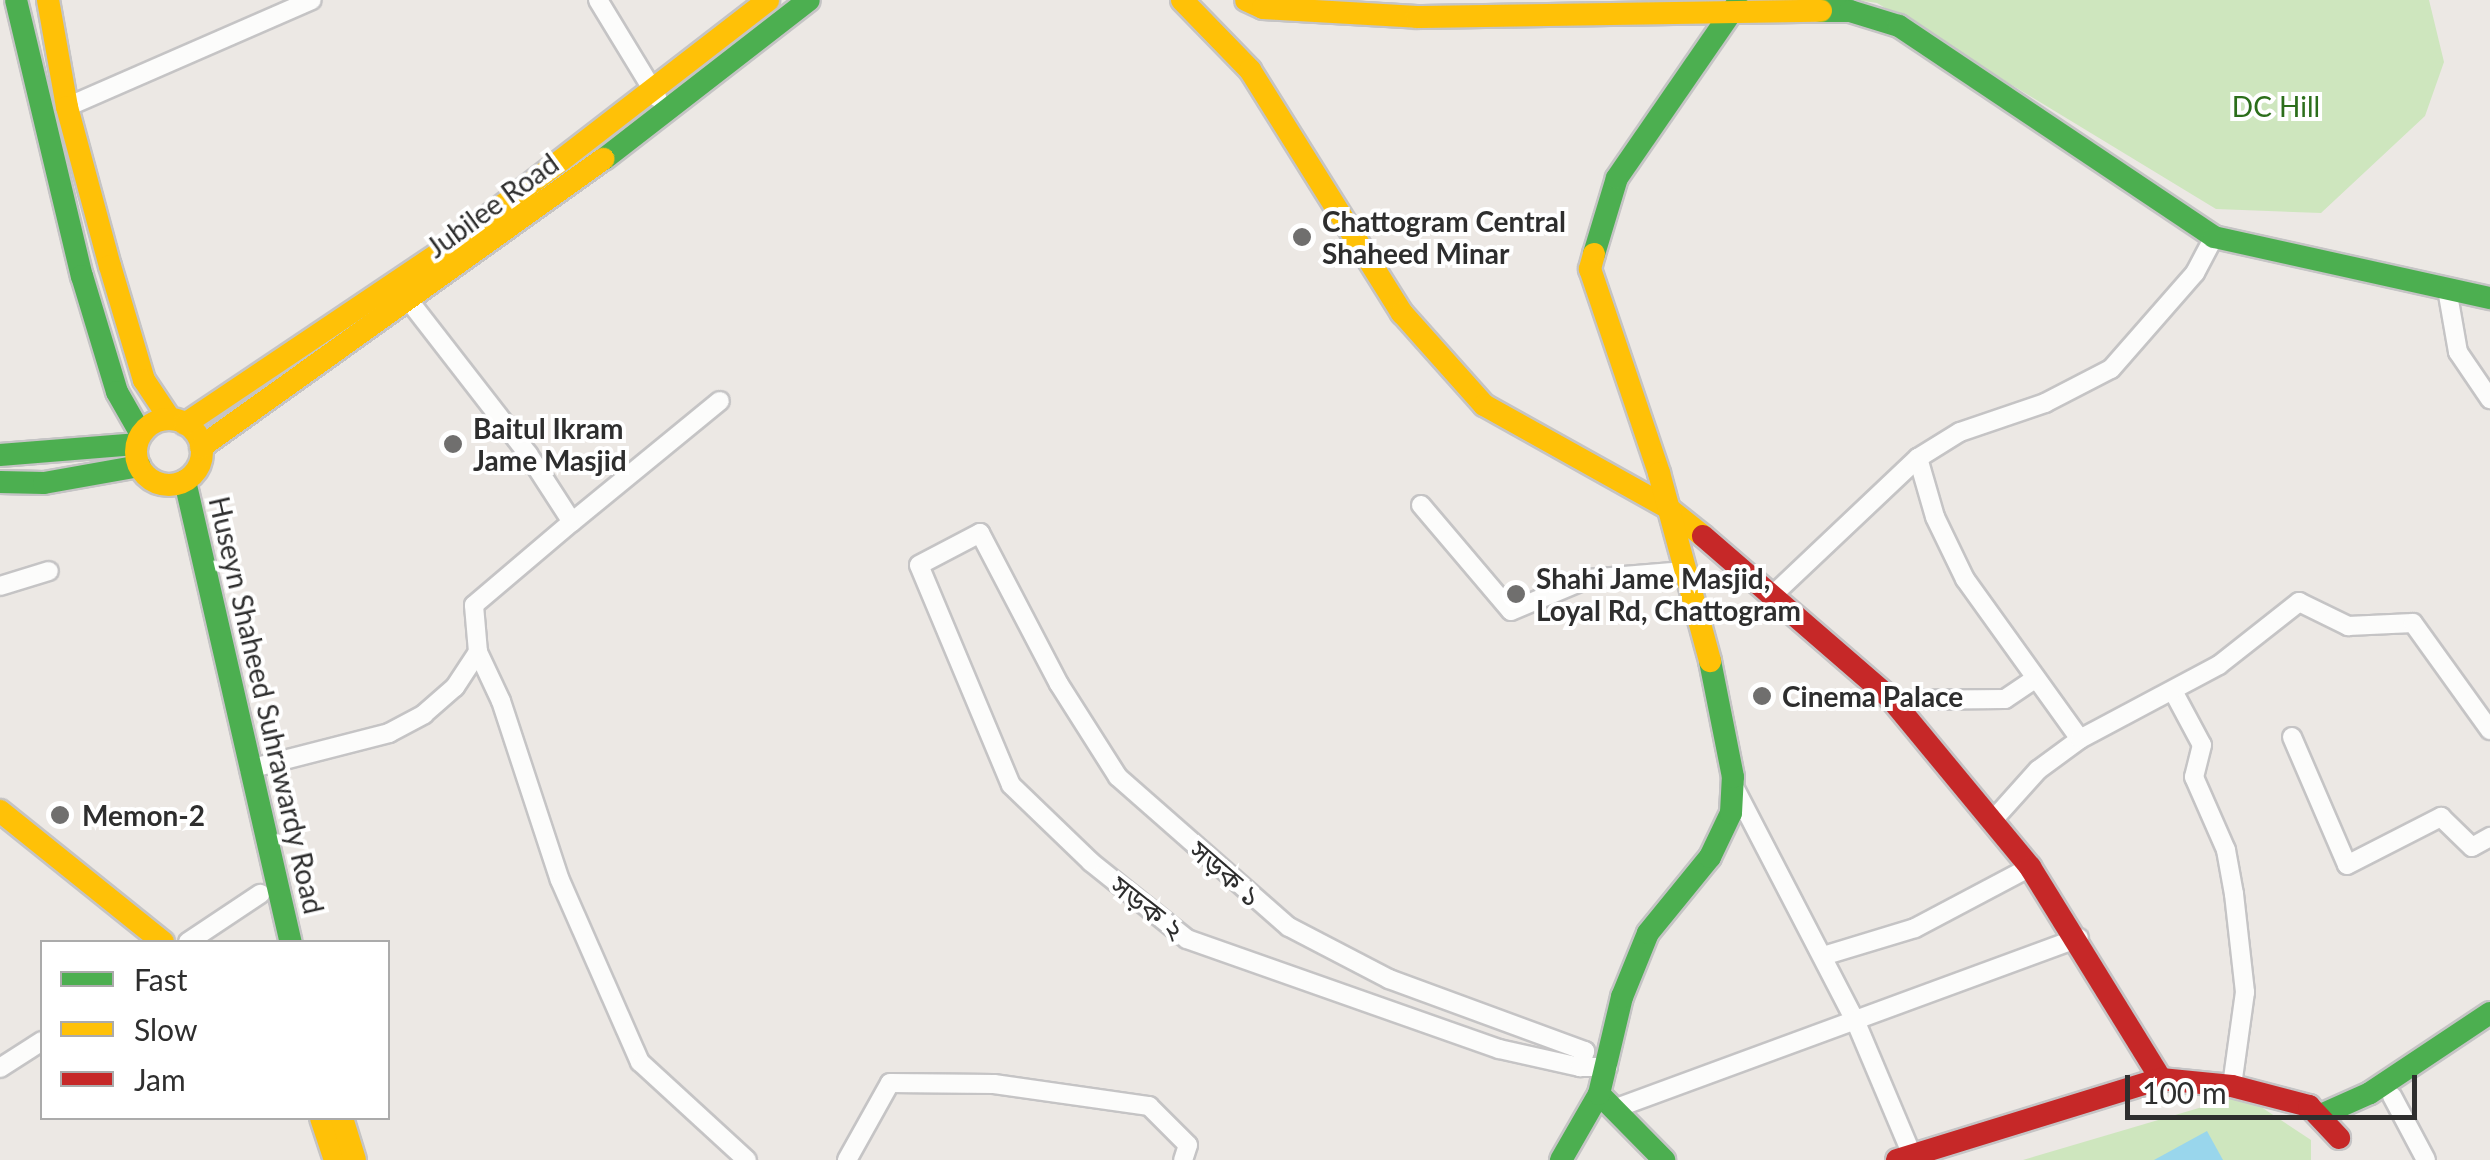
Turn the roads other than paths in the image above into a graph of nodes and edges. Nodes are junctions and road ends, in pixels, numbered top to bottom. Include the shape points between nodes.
1 (16, 0) edge
2 (48, 0) edge
3 (312, 0) edge
4 (598, 0) edge
5 (768, 0) edge
6 (810, 0) edge
7 (1182, 0) edge
8 (1246, 0) edge
9 (1734, 7) edge
10 (655, 92) junction
11 (67, 107) junction
12 (668, 114) junction
13 (2214, 237) junction
14 (2447, 288) junction
15 (2490, 298) edge
16 (410, 302) junction
17 (2490, 400) edge
18 (720, 401) dead end
19 (178, 421) junction
20 (201, 447) junction
21 (139, 448) junction
22 (0, 454) edge
23 (1918, 458) junction
24 (0, 482) edge
25 (180, 482) junction
26 (1421, 505) dead end
27 (1668, 508) junction
28 (572, 522) junction
29 (958, 546) joint
30 (49, 571) dead end
31 (1685, 571) junction
32 (0, 586) edge
33 (1775, 593) junction
34 (478, 652) junction
35 (2034, 680) junction
36 (2173, 691) junction
37 (2490, 696) edge
38 (1892, 700) junction
39 (2473, 707) junction
40 (2490, 730) edge
41 (2292, 737) dead end
42 (2080, 739) junction
43 (250, 769) junction
44 (1733, 786) junction
45 (0, 811) edge
46 (1994, 819) junction
47 (2490, 836) edge
48 (2030, 868) junction
49 (260, 894) junction
50 (2079, 938) junction
51 (161, 940) edge
52 (191, 940) edge
53 (272, 940) edge
54 (291, 940) edge
55 (1823, 956) junction
56 (2490, 1014) edge
57 (1855, 1020) junction
58 (2490, 1033) edge
59 (40, 1042) edge
60 (1580, 1067) junction
61 (1608, 1067) junction
62 (0, 1068) edge
63 (2161, 1080) junction
64 (2232, 1086) junction
65 (2392, 1096) junction
66 (1609, 1100) junction
67 (2323, 1114) junction
68 (315, 1120) edge
69 (322, 1120) edge
70 (343, 1120) edge
71 (2337, 1149) edge
72 (332, 1153) edge
73 (1904, 1158) edge
74 (356, 1160) edge
75 (747, 1160) edge
76 (847, 1160) edge
77 (1183, 1160) edge
78 (1561, 1160) edge
79 (1664, 1160) edge
80 (2426, 1160) edge

1 - 21 main road via 82,276
2 - 11 main road
3 - 11 street
4 - 10 street
5 - 10 main road
6 - 12 main road, Jubilee Road
7 - 27 main road via 1250,70 1402,313 1484,404
8 - 9 main road via 1262,8 1417,17
9 - 13 main road via 1850,11 1899,26
9 - 27 main road via 1617,178 1590,269
10 - 12 street
10 - 19 main road via 454,244
11 - 19 main road via 144,380
12 - 16 main road, Jubilee Road
13 - 14 main road
13 - 23 street via 2195,273 2111,369 2045,403 1960,432
14 - 15 main road
14 - 17 street via 2458,352
16 - 20 main road, Jubilee Road
16 - 28 street
18 - 28 street
19 - 20 main road
19 - 21 main road
20 - 25 main road via 198,466
21 - 22 main road
21 - 24 main road via 44,482
21 - 25 main road via 154,482
23 - 33 street
23 - 35 street via 1935,518 1965,579
25 - 43 main road, Huseyn Shaheed Suhrawardy Road
25 - 49 main road
26 - 31 street via 1511,611 1587,579
27 - 31 main road
27 - 33 main road
28 - 34 street via 474,604
29 - 60 street, সড়ক ১ via 980,533 1059,684 1118,778 1246,892 1289,927 1389,979 1585,1052
29 - 60 street, সড়ক ২ via 919,565 1011,785 1091,862 1187,939 1499,1050
30 - 32 street
31 - 44 main road via 1716,685
33 - 38 main road
34 - 43 street via 455,687 390,733
34 - 75 street via 501,701 560,880 640,1062
35 - 38 street via 2005,699
35 - 42 street
36 - 39 street via 2219,665 2299,602 2348,626 2413,623
36 - 42 street
36 - 64 street via 2202,745 2194,777 2226,850 2234,894 2245,992
37 - 39 street
38 - 46 main road
39 - 40 street
41 - 47 street via 2347,865 2441,816 2472,847
42 - 46 street via 2038,770
43 - 54 main road, Huseyn Shaheed Suhrawardy Road
44 - 55 street
44 - 61 main road via 1725,834 1648,932 1632,965
45 - 51 main road
46 - 48 main road
48 - 50 main road
48 - 55 street via 1916,928
49 - 52 street
49 - 53 main road
50 - 57 street
50 - 63 main road
55 - 57 street
56 - 67 main road via 2370,1093
57 - 66 street
57 - 73 street
58 - 65 main road
59 - 62 street
60 - 61 street
61 - 66 main road
63 - 64 main road
63 - 73 main road
64 - 67 main road
65 - 71 main road
65 - 80 street
66 - 78 main road
66 - 79 main road
67 - 71 main road
68 - 72 main road
69 - 72 main road
70 - 74 main road
76 - 77 street via 890,1083 908,1083 994,1084 1149,1106 1188,1145

